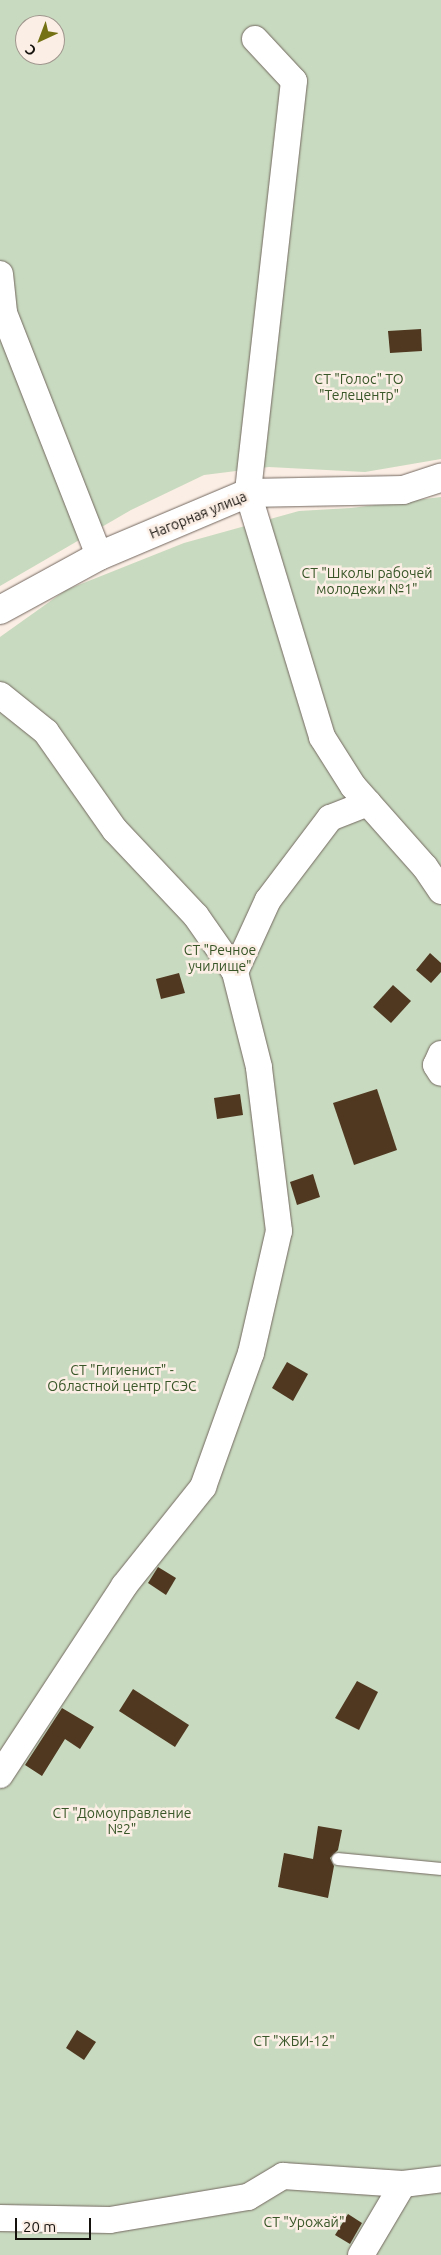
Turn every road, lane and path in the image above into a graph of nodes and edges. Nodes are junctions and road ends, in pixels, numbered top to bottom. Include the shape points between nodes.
1 (255, 39) dead end
2 (0, 274) edge
3 (441, 478) edge
4 (248, 493) junction
5 (98, 556) junction
6 (0, 610) edge
7 (0, 695) edge
8 (368, 803) junction
9 (441, 891) edge
10 (235, 972) junction
11 (441, 1054) edge
12 (441, 1072) edge
13 (0, 1775) edge
14 (338, 1859) dead end
15 (441, 1869) edge
16 (441, 2180) edge
17 (402, 2184) junction
18 (0, 2218) edge
19 (361, 2255) edge

1 - 4 street via 294,81
2 - 5 street via 4,313
3 - 4 street, Нагорная улица via 403,490
4 - 5 street, Нагорная улица
4 - 8 street via 322,737 353,786
5 - 6 street, Нагорная улица
7 - 10 street via 46,732 115,830 196,916
8 - 9 street via 425,867
8 - 10 street via 330,818 268,900
10 - 13 street via 258,1067 279,1231 251,1353 203,1487 124,1586
11 - 12 street via 436,1065
14 - 15 lane
16 - 17 street
17 - 18 street via 283,2176 248,2198 110,2220
17 - 19 street

